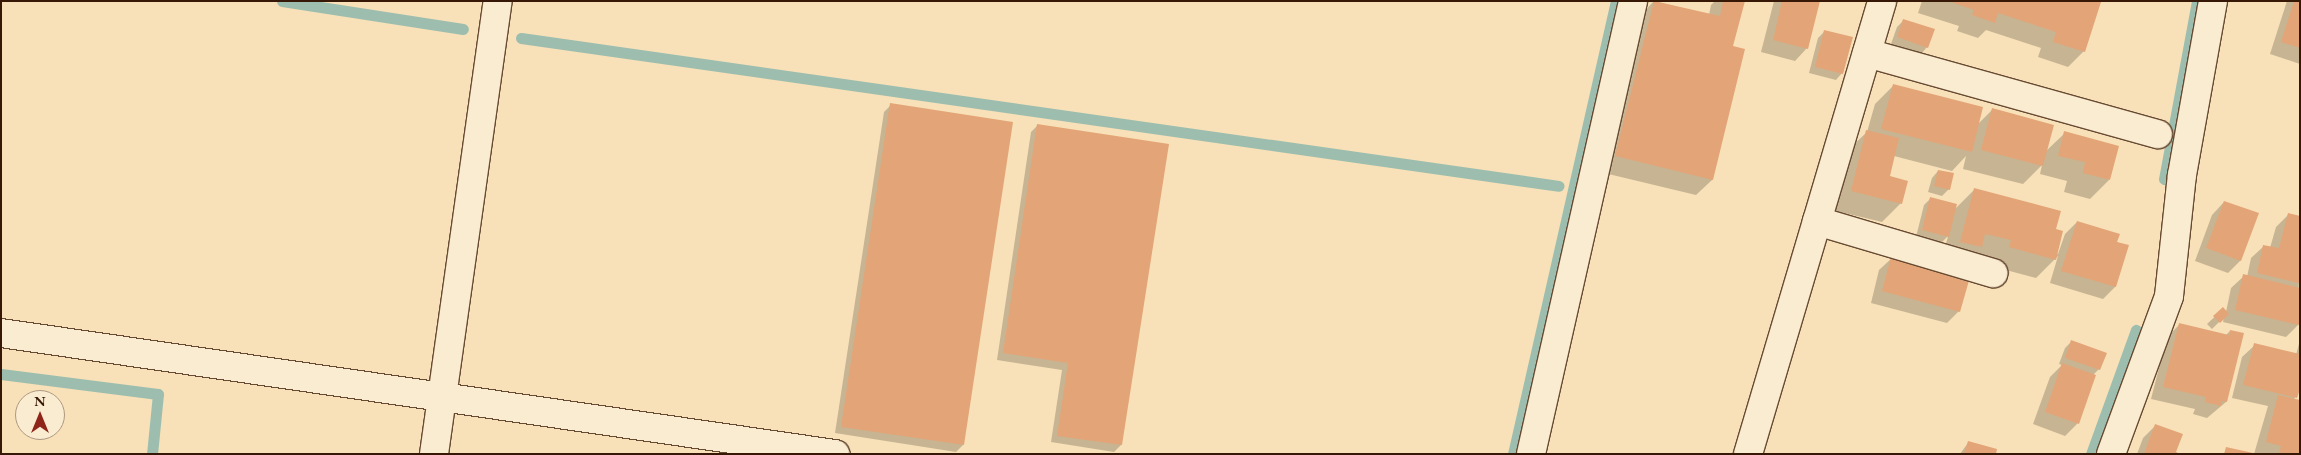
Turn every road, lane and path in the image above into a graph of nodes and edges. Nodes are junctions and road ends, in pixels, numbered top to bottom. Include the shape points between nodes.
1 (498, 1) edge
2 (1633, 1) edge
3 (1882, 1) edge
4 (2213, 1) edge
5 (1867, 53) junction
6 (2158, 134) dead end
7 (1818, 221) junction
8 (1993, 273) dead end
9 (1, 333) edge
10 (442, 398) junction
11 (434, 454) edge
12 (835, 454) edge
13 (1531, 454) edge
14 (1748, 454) edge
15 (2111, 454) edge

1 - 10 street
2 - 13 street
3 - 5 street
4 - 15 street via 2182,175 2169,296
5 - 6 street
5 - 7 street
7 - 8 street
7 - 14 street
9 - 10 street
10 - 11 street
10 - 12 street

